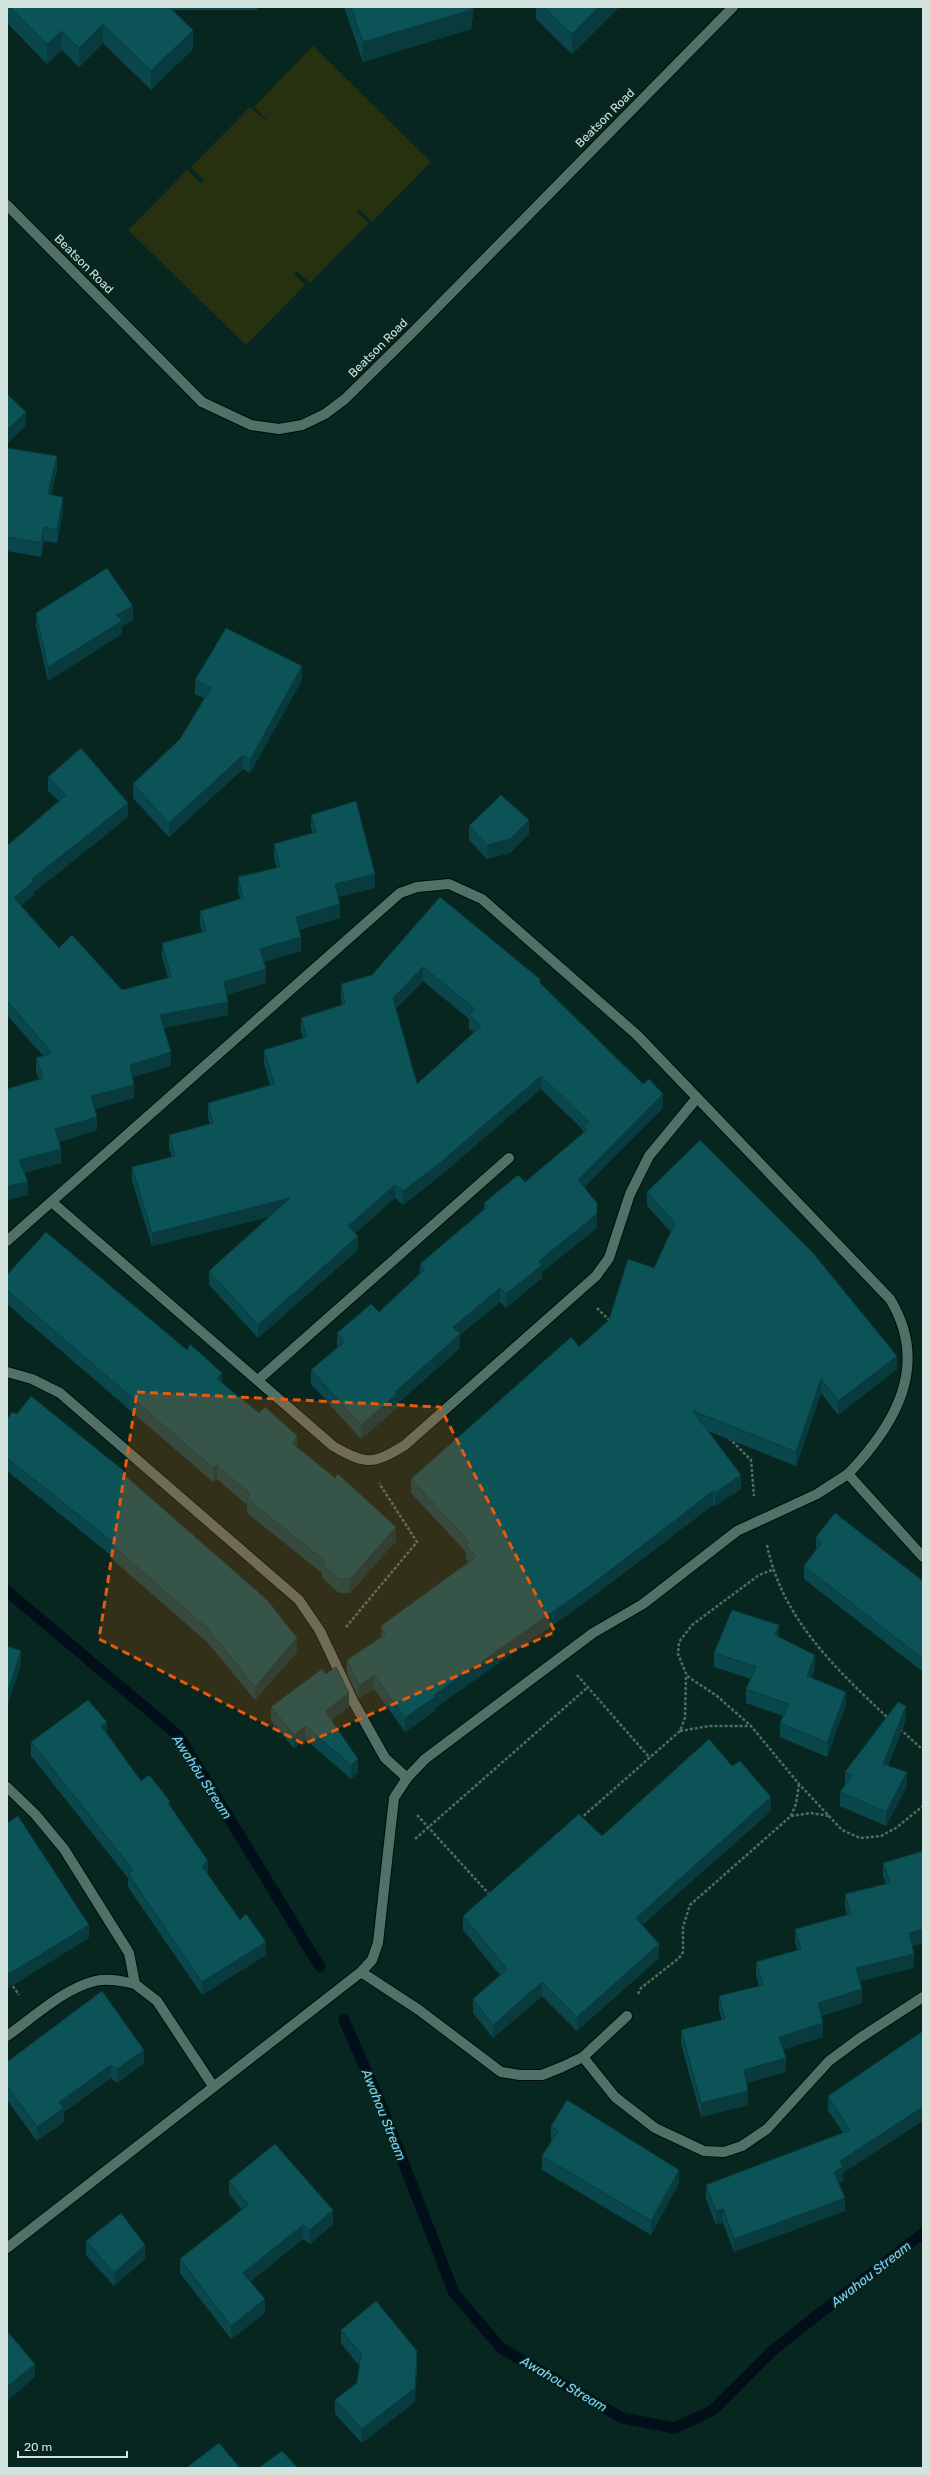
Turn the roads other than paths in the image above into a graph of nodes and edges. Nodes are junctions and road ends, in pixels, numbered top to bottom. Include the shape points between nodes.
1 (733, 7) edge
2 (7, 205) edge
3 (696, 1099) junction
4 (509, 1158) dead end
5 (53, 1203) junction
6 (7, 1242) edge
7 (7, 1372) edge
8 (258, 1380) junction
9 (848, 1474) junction
10 (923, 1557) edge
11 (407, 1778) junction
12 (7, 1787) edge
13 (361, 1972) junction
14 (135, 1984) junction
15 (923, 1997) edge
16 (627, 2016) road end
17 (7, 2036) edge
18 (583, 2057) junction
19 (214, 2086) junction
20 (7, 2248) edge

1 - 2 street, Beatson Road via 345,399 325,414 302,425 279,429 251,425 202,402
3 - 5 street via 637,1035 482,899 449,884 434,884 400,893
3 - 8 street via 650,1156 630,1194 609,1258 596,1276 405,1445 383,1459 370,1461 351,1457 333,1446
3 - 9 street via 890,1299 903,1317 910,1339 910,1359 901,1403 888,1428
4 - 8 street
5 - 6 street
5 - 8 street
7 - 11 street via 32,1378 60,1393 299,1600 326,1643 353,1701 385,1758
9 - 10 street
9 - 11 street via 817,1494 737,1531 643,1604 593,1633 452,1737
11 - 13 street via 394,1798 378,1943 372,1960
12 - 14 street via 35,1814 64,1849 129,1954
13 - 18 street via 419,2010 501,2072 542,2075
13 - 19 street
14 - 17 street via 116,1980 96,1981 73,1989
14 - 19 street via 157,2001
15 - 18 street via 829,2061 767,2129 742,2146 724,2152 704,2151 655,2128 615,2097
16 - 18 street
19 - 20 street

